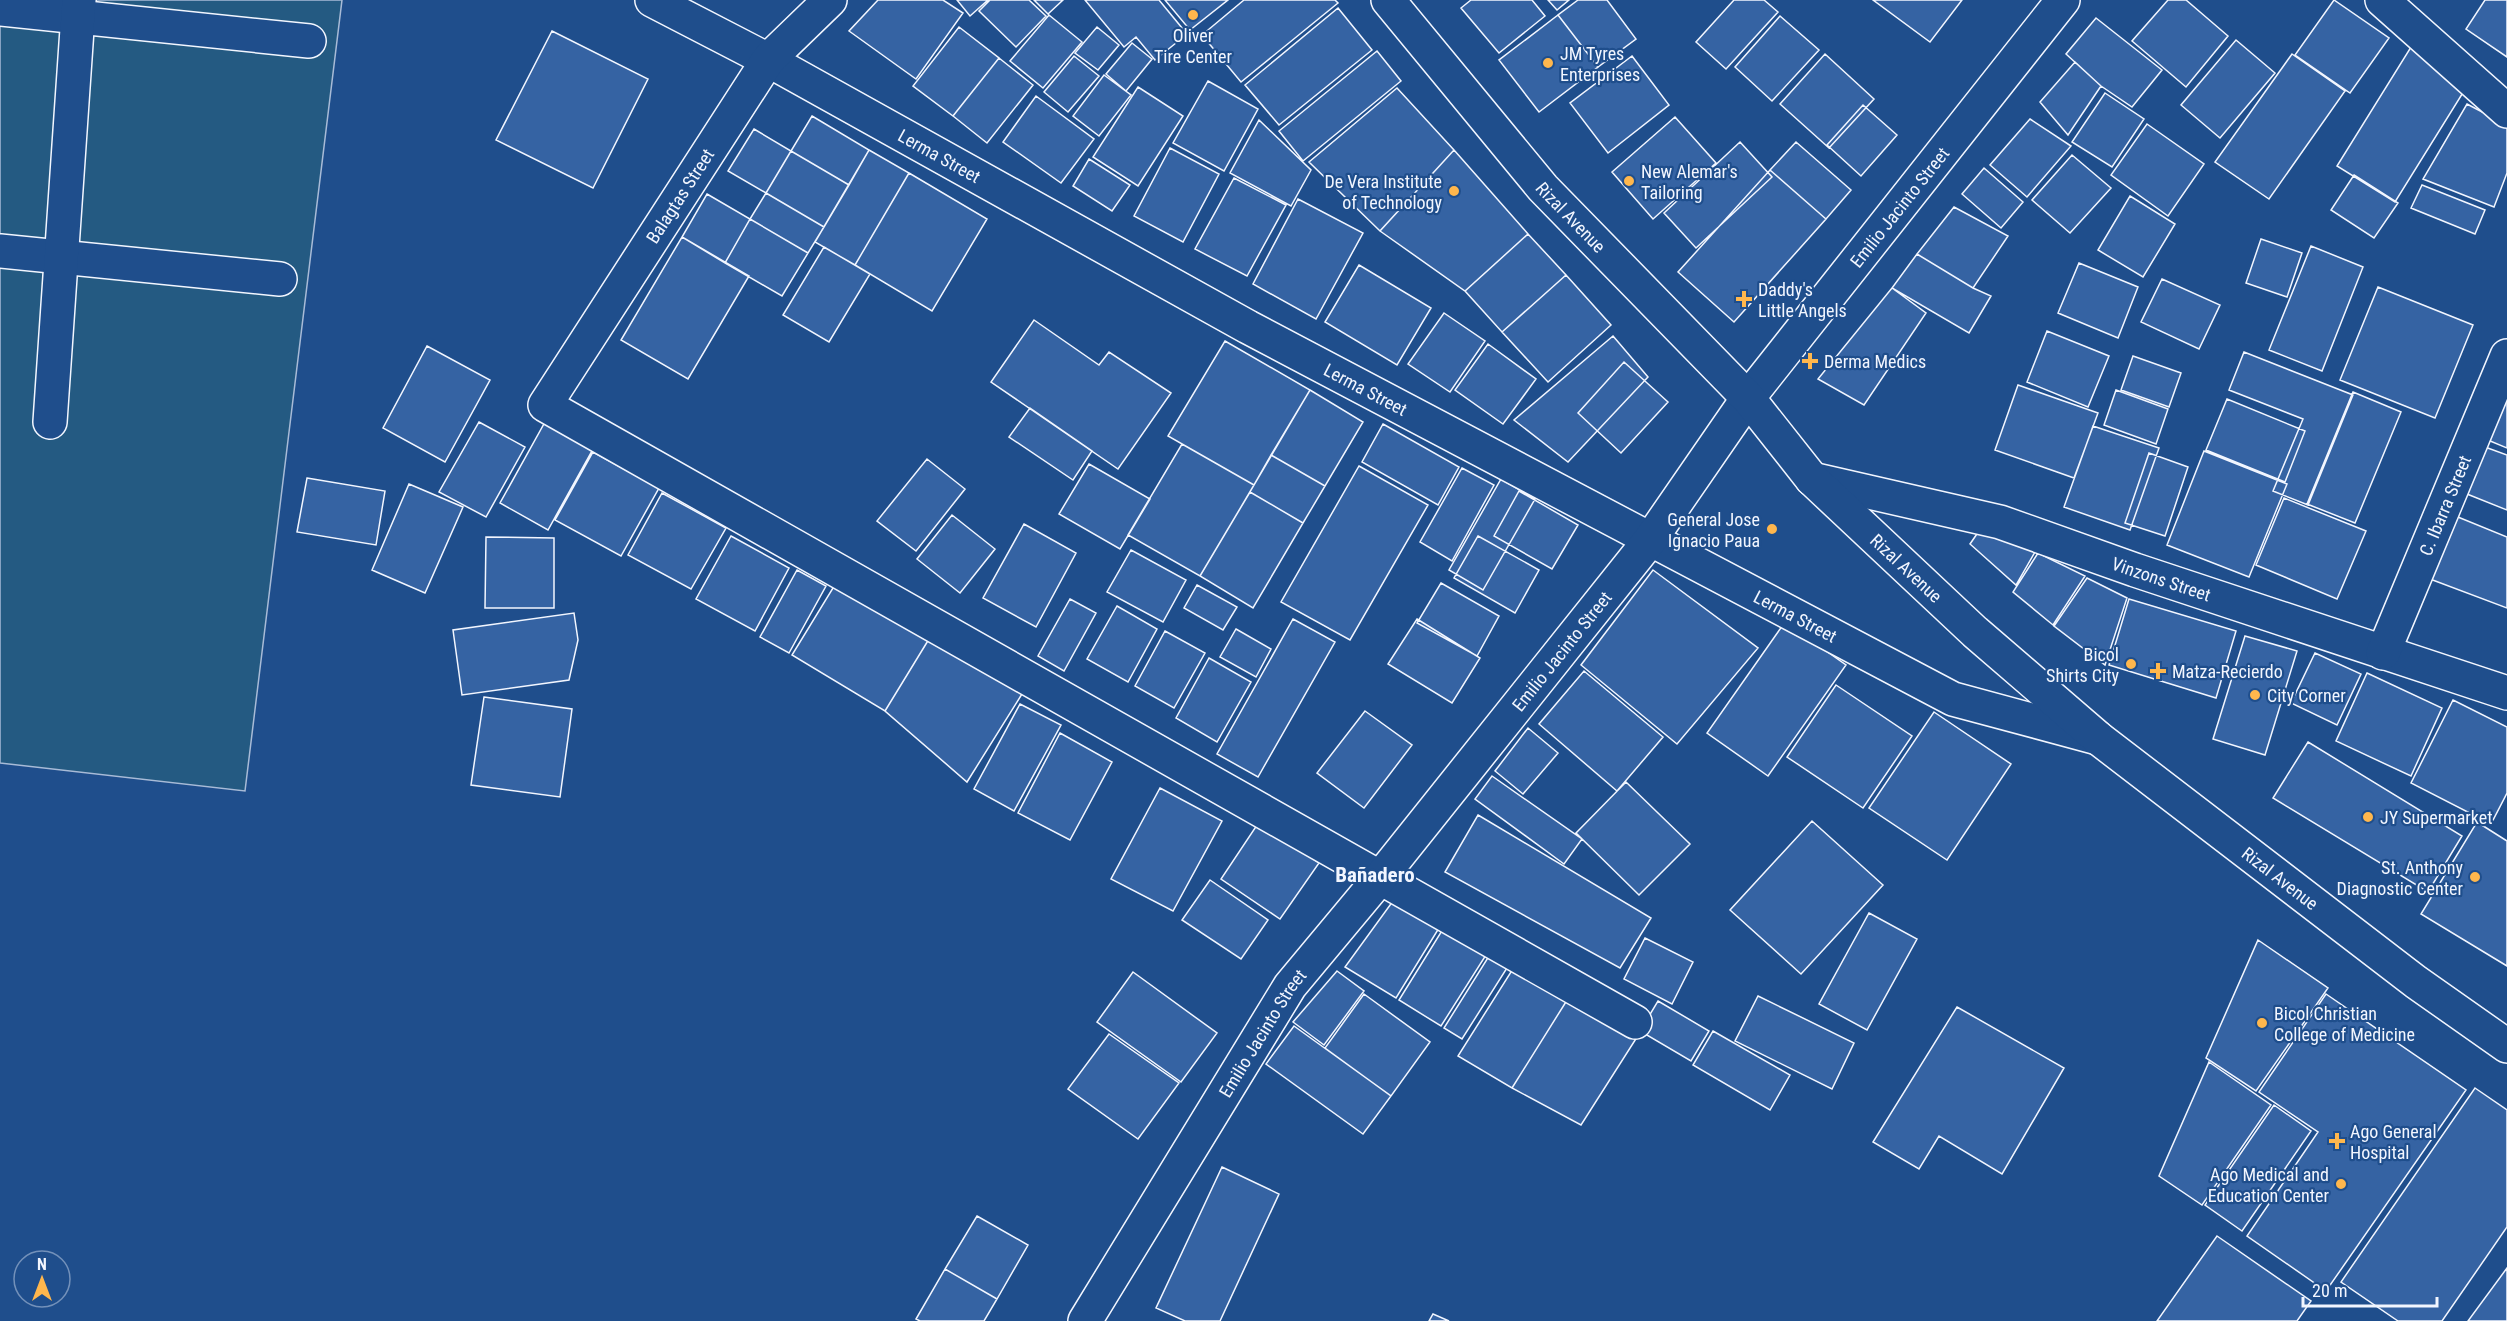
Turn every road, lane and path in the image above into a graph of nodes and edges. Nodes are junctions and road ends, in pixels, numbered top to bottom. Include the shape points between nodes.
1 (652, 0) edge
2 (830, 0) edge
3 (1388, 0) edge
4 (2063, 0) edge
5 (2382, 0) edge
6 (78, 8) edge
7 (0, 9) edge
8 (309, 41) dead end
9 (768, 60) junction
10 (2507, 111) edge
11 (0, 251) edge
12 (61, 256) junction
13 (280, 279) dead end
14 (2507, 356) edge
15 (1748, 398) junction
16 (50, 422) dead end
17 (1812, 479) junction
18 (1650, 540) junction
19 (2383, 653) junction
20 (2507, 693) edge
21 (2098, 738) junction
22 (1380, 878) junction
23 (1635, 1022) dead end
24 (2507, 1046) edge
25 (1085, 1321) edge

1 - 9 street, Lerma Street
2 - 9 street, Balagtas Street
3 - 15 street, Rizal Avenue via 1543,188
4 - 15 street, Emilio Jacinto Street
5 - 10 street
6 - 7 street
6 - 8 street
6 - 12 street
9 - 18 street, Lerma Street via 1237,321
9 - 22 street, Balagtas Street via 545,405
11 - 12 street
12 - 13 street
12 - 16 street
14 - 19 street, C. Ibarra Street
15 - 17 street, Rizal Avenue
15 - 18 street, Emilio Jacinto Street
17 - 19 street, Vinzons Street via 2000,522
17 - 21 street, Rizal Avenue via 1975,632
18 - 21 street, Lerma Street via 1953,699
18 - 22 street, Emilio Jacinto Street
19 - 20 street, Vinzons Street
21 - 24 street, Rizal Avenue via 2416,982
22 - 23 street
22 - 25 street, Emilio Jacinto Street via 1290,986

